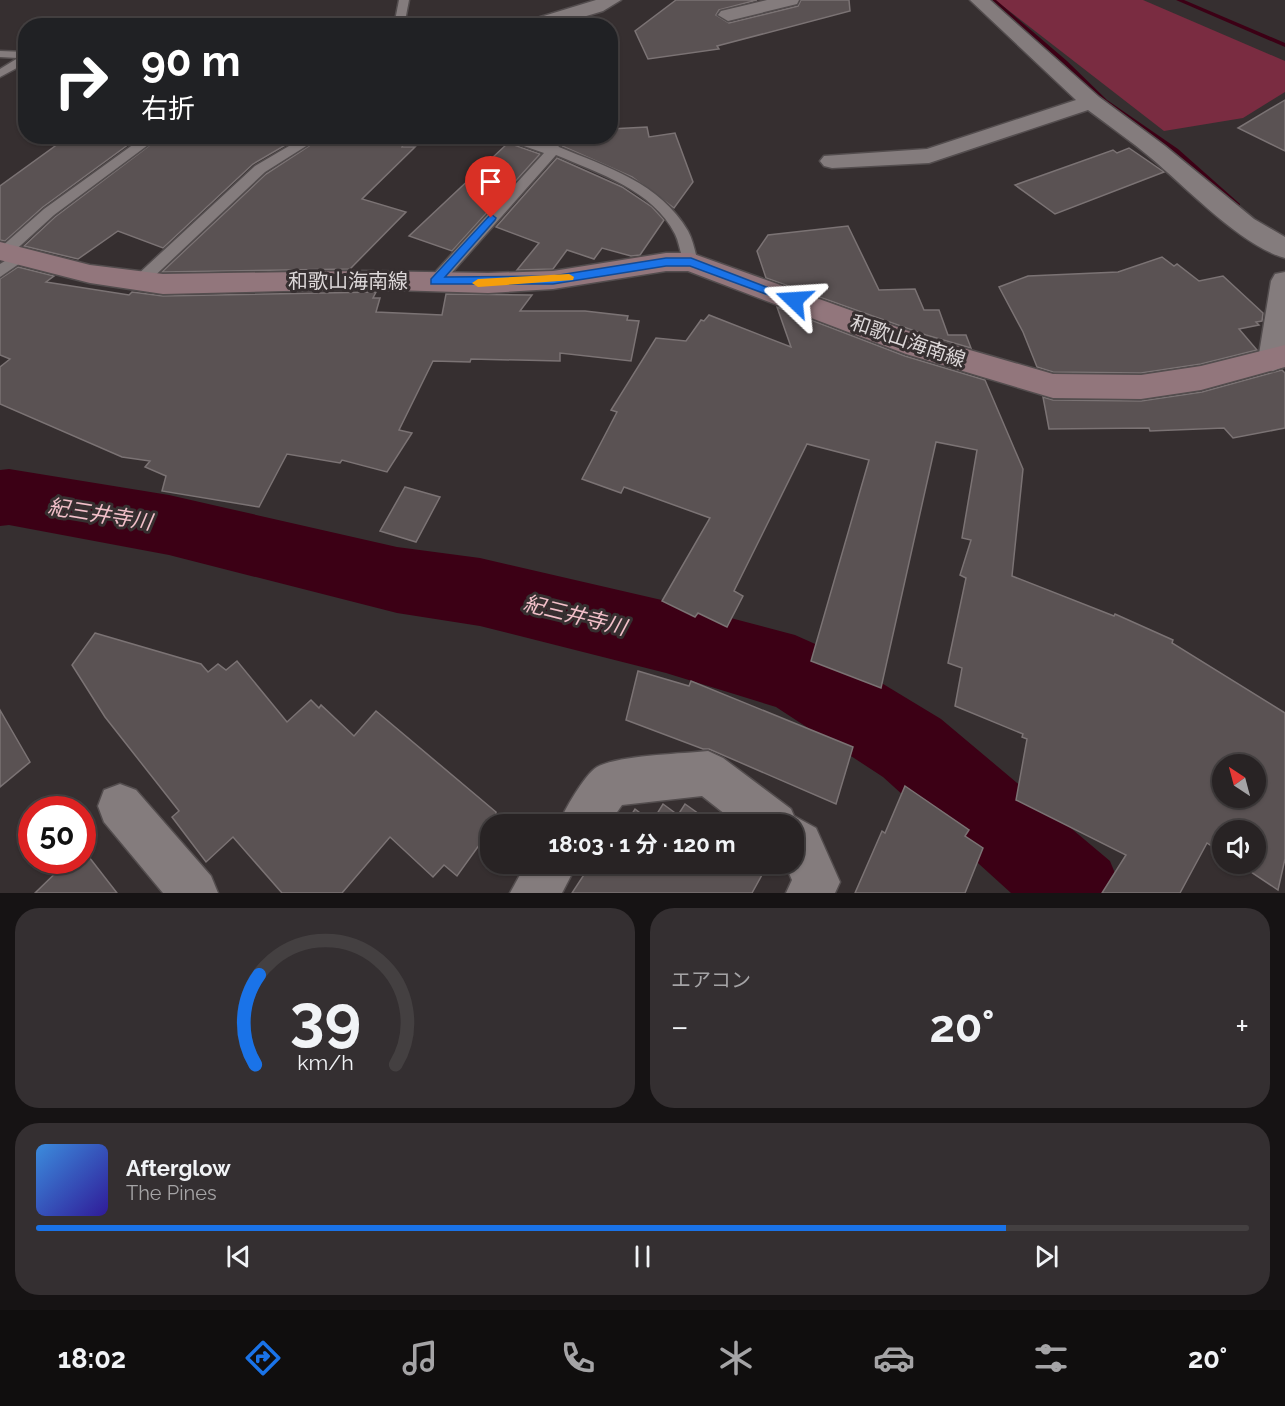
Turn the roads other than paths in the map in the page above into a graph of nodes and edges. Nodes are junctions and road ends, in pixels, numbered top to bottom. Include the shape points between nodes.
1 (404, 0) edge
2 (612, 0) edge
3 (790, 0) edge
4 (979, 0) edge
5 (728, 15) dead end
6 (401, 18) edge
7 (560, 18) edge
8 (0, 54) edge
9 (18, 55) edge
10 (18, 62) edge
11 (0, 74) edge
12 (1091, 102) junction
13 (143, 144) edge
14 (302, 144) edge
15 (527, 144) edge
16 (550, 144) edge
17 (554, 150) junction
18 (832, 161) dead end
19 (1285, 249) edge
20 (6, 258) edge
21 (691, 262) junction
22 (140, 281) junction
23 (1285, 281) edge
24 (435, 282) junction
25 (1279, 358) edge
26 (120, 806) dead end
27 (589, 814) edge
28 (761, 814) edge
29 (804, 854) edge
30 (547, 874) edge
31 (194, 893) edge
32 (534, 893) edge
33 (810, 893) edge

1 - 6 lane
2 - 7 street
3 - 5 street
4 - 12 street
8 - 9 lane
10 - 11 lane
12 - 18 street via 929,156
12 - 19 street via 1245,225
13 - 20 lane via 49,212
14 - 22 lane via 260,169
15 - 17 lane
16 - 17 lane
17 - 21 lane via 628,181 659,204 682,233
17 - 24 lane
20 - 22 main road, 和歌山海南線
21 - 24 main road, 和歌山海南線 via 666,262 553,280
21 - 25 main road, 和歌山海南線 via 917,346 1053,386 1141,387 1201,378
22 - 24 main road, 和歌山海南線
23 - 25 street
26 - 31 street
27 - 28 street via 610,784 708,773
29 - 33 street via 816,882
30 - 32 street

